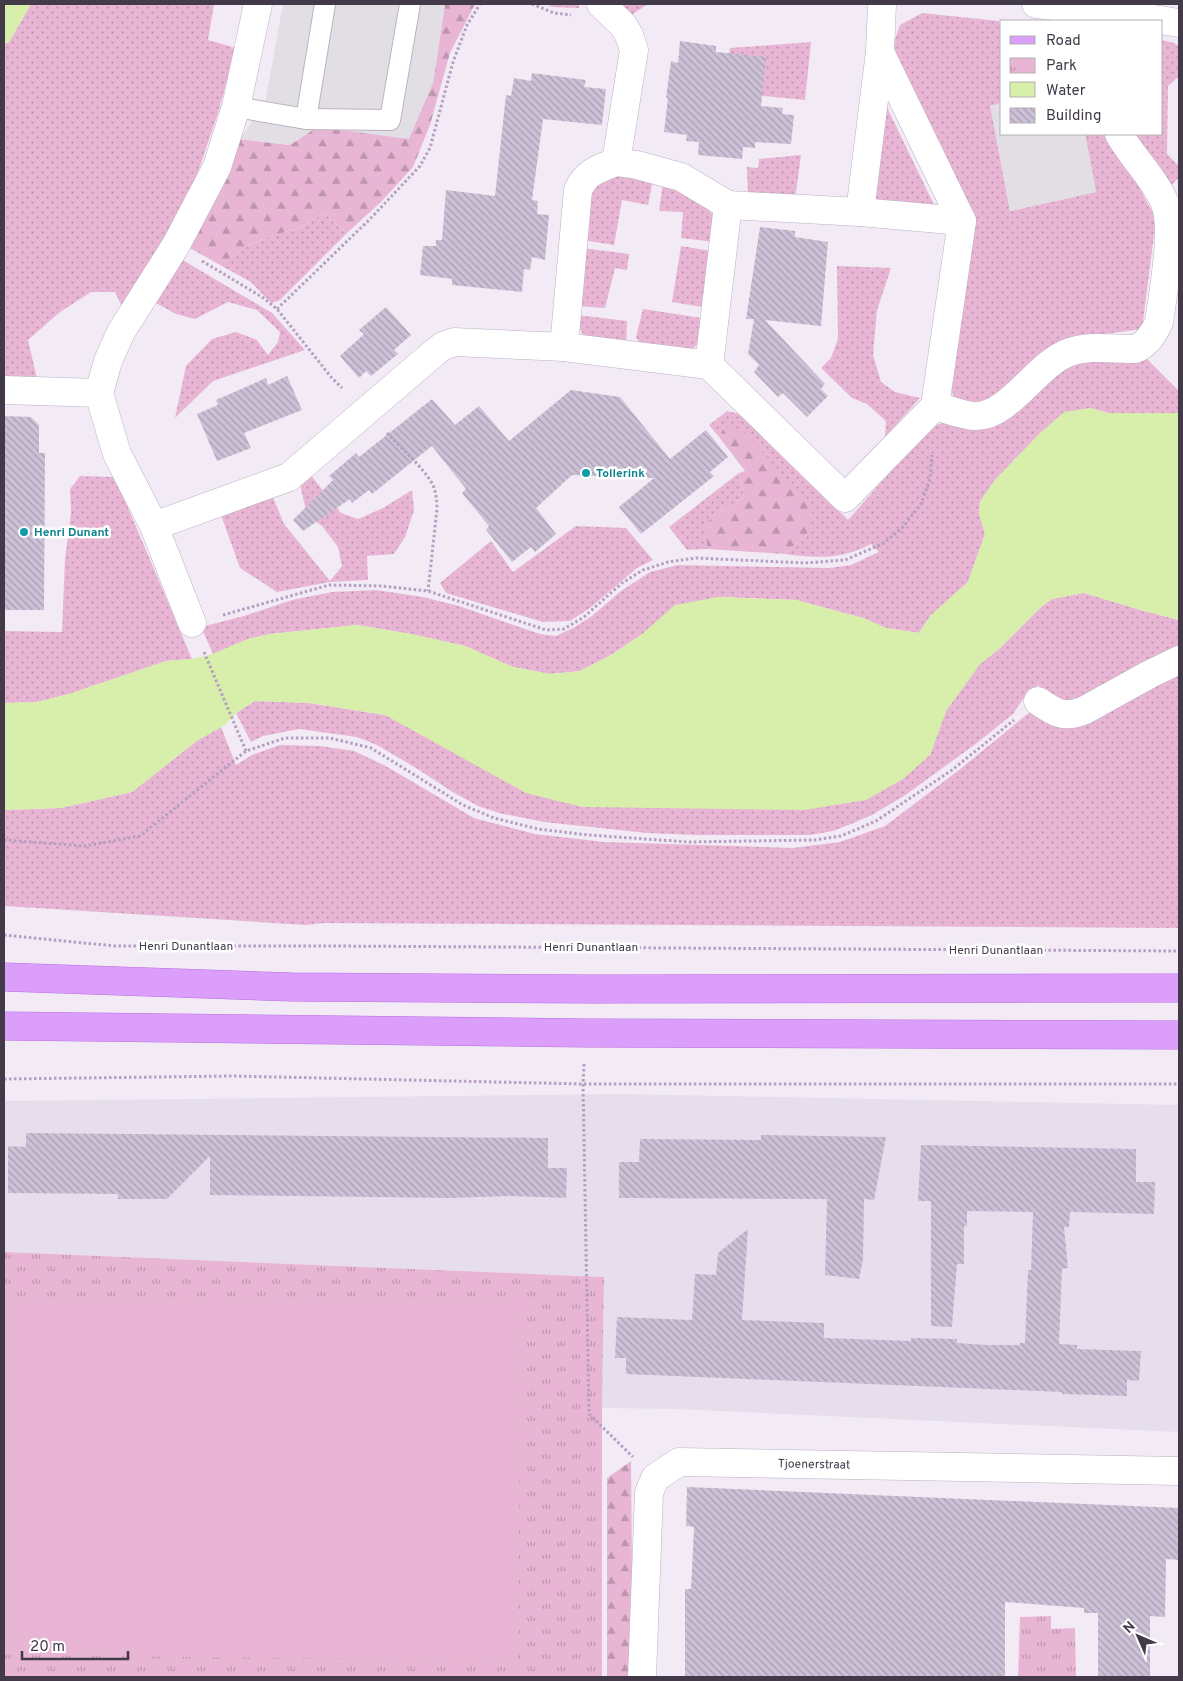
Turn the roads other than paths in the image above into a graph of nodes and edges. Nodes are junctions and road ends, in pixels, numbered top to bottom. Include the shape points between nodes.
1 (258, 4) edge
2 (325, 4) edge
3 (410, 4) edge
4 (882, 4) edge
5 (1036, 4) edge
6 (602, 5) edge
7 (1109, 12) edge
8 (1160, 20) edge
9 (1163, 20) edge
10 (1179, 23) edge
11 (880, 52) junction
12 (236, 107) junction
13 (306, 118) junction
14 (1120, 135) edge
15 (616, 162) junction
16 (728, 205) junction
17 (860, 212) junction
18 (962, 221) junction
19 (564, 347) junction
20 (709, 365) junction
21 (4, 390) edge
22 (100, 393) junction
23 (935, 406) junction
24 (154, 526) junction
25 (197, 634) road end
26 (1179, 660) edge
27 (1038, 701) road end
28 (4, 976) edge
29 (1179, 988) edge
30 (4, 1026) edge
31 (1179, 1035) edge
32 (1179, 1470) edge
33 (642, 1677) edge

1 - 12 street
2 - 13 lane
3 - 13 lane via 390,120
4 - 11 street
5 - 7 street
6 - 15 street via 623,26 634,50
7 - 8 street
9 - 10 street
11 - 17 street
11 - 18 street
12 - 13 lane
12 - 22 street via 217,167 176,245 121,332 108,361
14 - 23 street via 1158,189 1168,211 1170,232 1159,322 1154,331 1141,346 1135,348 1068,352 1051,361 992,413 977,416
15 - 16 street via 681,177
15 - 19 street via 591,173 578,190
16 - 17 street
16 - 20 street
17 - 18 street
18 - 23 street
19 - 20 street
19 - 24 street via 454,342 443,346 289,477
20 - 23 street via 846,498
21 - 22 street
22 - 24 street via 117,454
24 - 25 street
26 - 27 street via 1075,714 1054,712
28 - 29 main road via 292,988
30 - 31 main road via 586,1033
32 - 33 street, Tjoenerstraat via 679,1462 655,1478 649,1493

